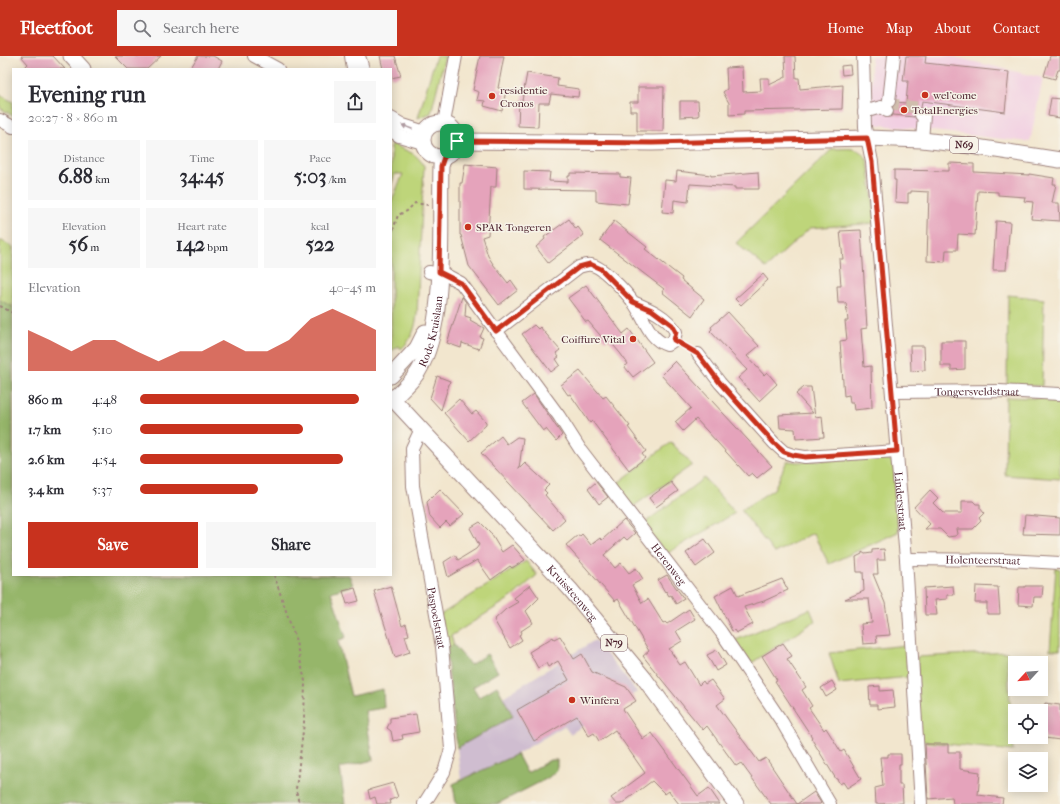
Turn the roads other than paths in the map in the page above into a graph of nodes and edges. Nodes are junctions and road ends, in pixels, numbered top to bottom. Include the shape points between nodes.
1 (71, 56) edge
2 (254, 56) edge
3 (351, 56) edge
4 (359, 56) edge
5 (456, 56) edge
6 (863, 56) edge
7 (894, 56) edge
8 (82, 68) edge
9 (276, 68) edge
10 (353, 68) edge
11 (363, 68) edge
12 (864, 112) junction
13 (922, 112) dead end
14 (392, 119) edge
15 (0, 120) edge
16 (444, 123) junction
17 (12, 126) edge
18 (392, 131) edge
19 (424, 137) junction
20 (867, 138) junction
21 (922, 140) junction
22 (457, 141) junction
23 (438, 156) junction
24 (1060, 160) edge
25 (434, 272) junction
26 (633, 302) dead end
27 (429, 331) junction
28 (496, 331) junction
29 (698, 354) dead end
30 (392, 375) edge
31 (893, 392) junction
32 (1060, 394) edge
33 (392, 398) edge
34 (421, 429) junction
35 (897, 451) junction
36 (906, 559) junction
37 (1060, 563) edge
38 (424, 804) edge
39 (736, 804) edge
40 (830, 804) edge
41 (921, 804) edge

1 - 8 main road
2 - 9 street
3 - 10 street
4 - 11 street
5 - 16 street
6 - 12 street, Linderstraat
7 - 12 street via 886,106
12 - 20 street, Linderstraat
13 - 21 street
19 -> 14 street
15 - 17 street
16 - 19 main road via 433,124
16 - 22 main road via 454,130
18 - 19 street
19 - 23 main road via 428,153
20 - 21 main road, N69
20 - 22 main road, N69 via 652,143
20 - 31 street, Linderstraat via 872,162
21 - 24 main road, N69
22 - 23 main road via 456,148 451,153
23 - 25 main road, Rode Kruislaan via 441,170
23 - 25 main road, Rode Kruislaan via 434,166 432,205
25 - 27 main road, Rode Kruislaan
25 - 28 street, Herenweg via 461,283
26 - 28 street via 601,269 590,264 579,267
27 - 30 main road, Rode Kruislaan
27 - 33 main road, Rode Kruislaan via 419,371 411,383
28 - 40 street, Herenweg via 559,416 580,449 721,632 782,722
29 - 35 street via 720,383 784,452 805,457
31 - 32 street, Tongersveldstraat via 999,391
31 - 35 street, Linderstraat
33 - 34 main road, Kruissteenweg / N79
34 - 38 street, Paspoelstraat via 412,448 413,486 442,647 451,749 444,772
34 - 39 main road, Kruissteenweg / N79 via 575,595 644,678
35 - 36 street, Linderstraat
36 - 37 street, Holenteerstraat
36 - 41 street, Linderstraat

